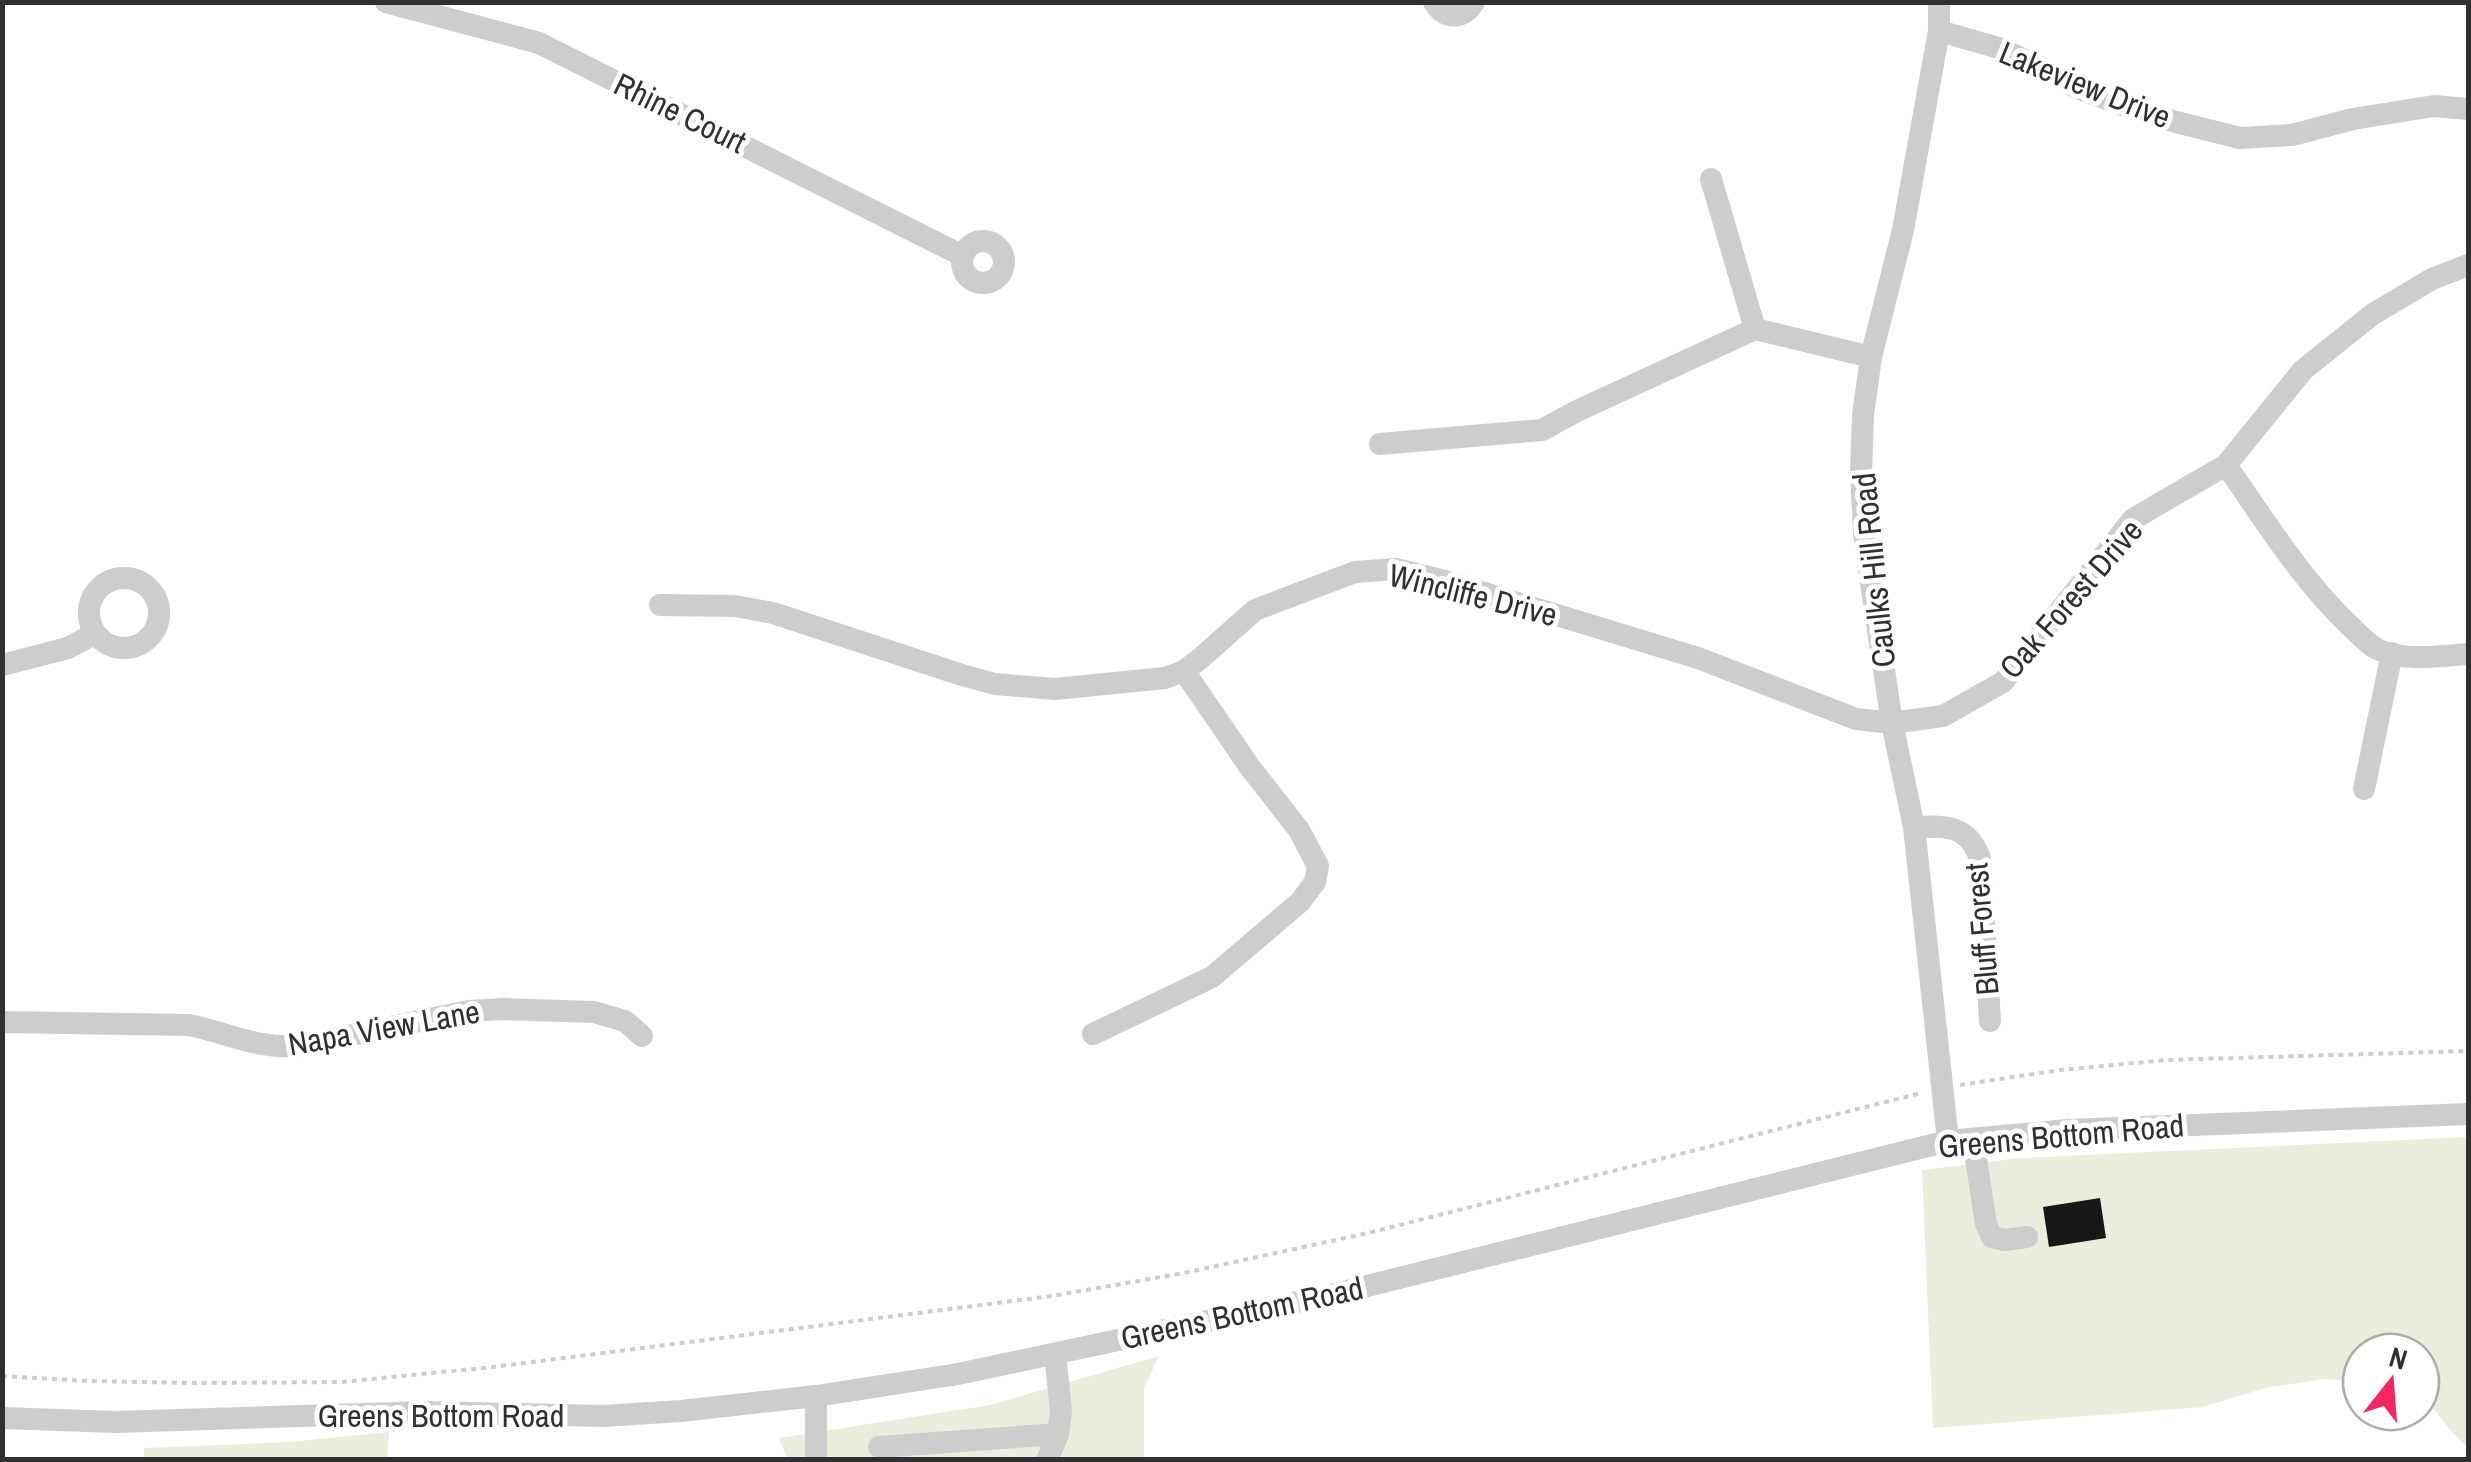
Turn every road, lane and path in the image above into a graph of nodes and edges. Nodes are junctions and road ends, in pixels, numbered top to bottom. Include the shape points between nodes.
1 (386, 2) edge
2 (1434, 2) edge
3 (1474, 2) edge
4 (1939, 2) edge
5 (1939, 31) junction
6 (2468, 109) edge
7 (1711, 179) dead end
8 (963, 256) dead end
9 (2468, 265) edge
10 (1755, 329) junction
11 (1871, 357) junction
12 (1380, 444) dead end
13 (2226, 465) junction
14 (660, 605) dead end
15 (94, 634) dead end
16 (2392, 653) junction
17 (2468, 654) edge
18 (2, 664) edge
19 (1184, 671) junction
20 (1892, 723) junction
21 (2364, 789) dead end
22 (1914, 827) junction
23 (2, 1022) edge
24 (1990, 1022) dead end
25 (1093, 1034) dead end
26 (642, 1036) dead end
27 (2468, 1051) edge
28 (1942, 1088) junction
29 (2468, 1114) edge
30 (1973, 1139) junction
31 (1948, 1141) junction
32 (2027, 1237) dead end
33 (1054, 1354) junction
34 (2, 1376) edge
35 (816, 1396) junction
36 (2, 1418) edge
37 (1058, 1434) junction
38 (879, 1447) dead end
39 (816, 1460) edge
40 (1047, 1460) edge

1 - 8 street, Rhine Court via 540,44
2 - 3 street via 1457,16
4 - 5 street, Caulks Hill Road
5 - 6 street, Lakeview Drive via 1999,48 2126,106 2240,138 2292,135 2434,106
5 - 11 street, Caulks Hill Road via 1903,230
7 - 10 street
9 - 13 street, Oak Forest Drive via 2373,314 2303,370
10 - 11 street
10 - 12 street via 1542,430
11 - 20 street, Caulks Hill Road via 1863,415 1864,534
13 - 16 street via 2332,609 2365,640
13 - 20 street, Oak Forest Drive via 2133,519 2002,682 1943,716
14 - 19 street, Wincliffe Drive via 774,612 994,684 1055,689
15 - 18 street via 68,648
16 - 17 street
16 - 21 street
19 - 20 street, Wincliffe Drive via 1255,610 1354,572 1396,569 1698,658 1856,719
19 - 25 street via 1299,830 1318,866 1315,882 1212,978
20 - 22 street, Caulks Hill Road
22 - 24 street, Bluff Forest via 1962,831 1980,858
22 - 28 street, Caulks Hill Road
23 - 26 street, Napa View Lane via 189,1025 277,1048 470,1011 537,1010 612,1016
27 - 28 path via 2167,1060
28 - 31 street, Caulks Hill Road
28 - 34 path via 1368,1233 1052,1296 341,1382
29 - 30 street, Greens Bottom Road
30 - 31 street, Greens Bottom Road
30 - 32 street via 1992,1236
31 - 33 street, Greens Bottom Road via 1335,1294
33 - 35 street, Greens Bottom Road
33 - 37 street via 1062,1411
35 - 36 street, Greens Bottom Road via 603,1416
35 - 39 street
37 - 38 street
37 - 40 street

